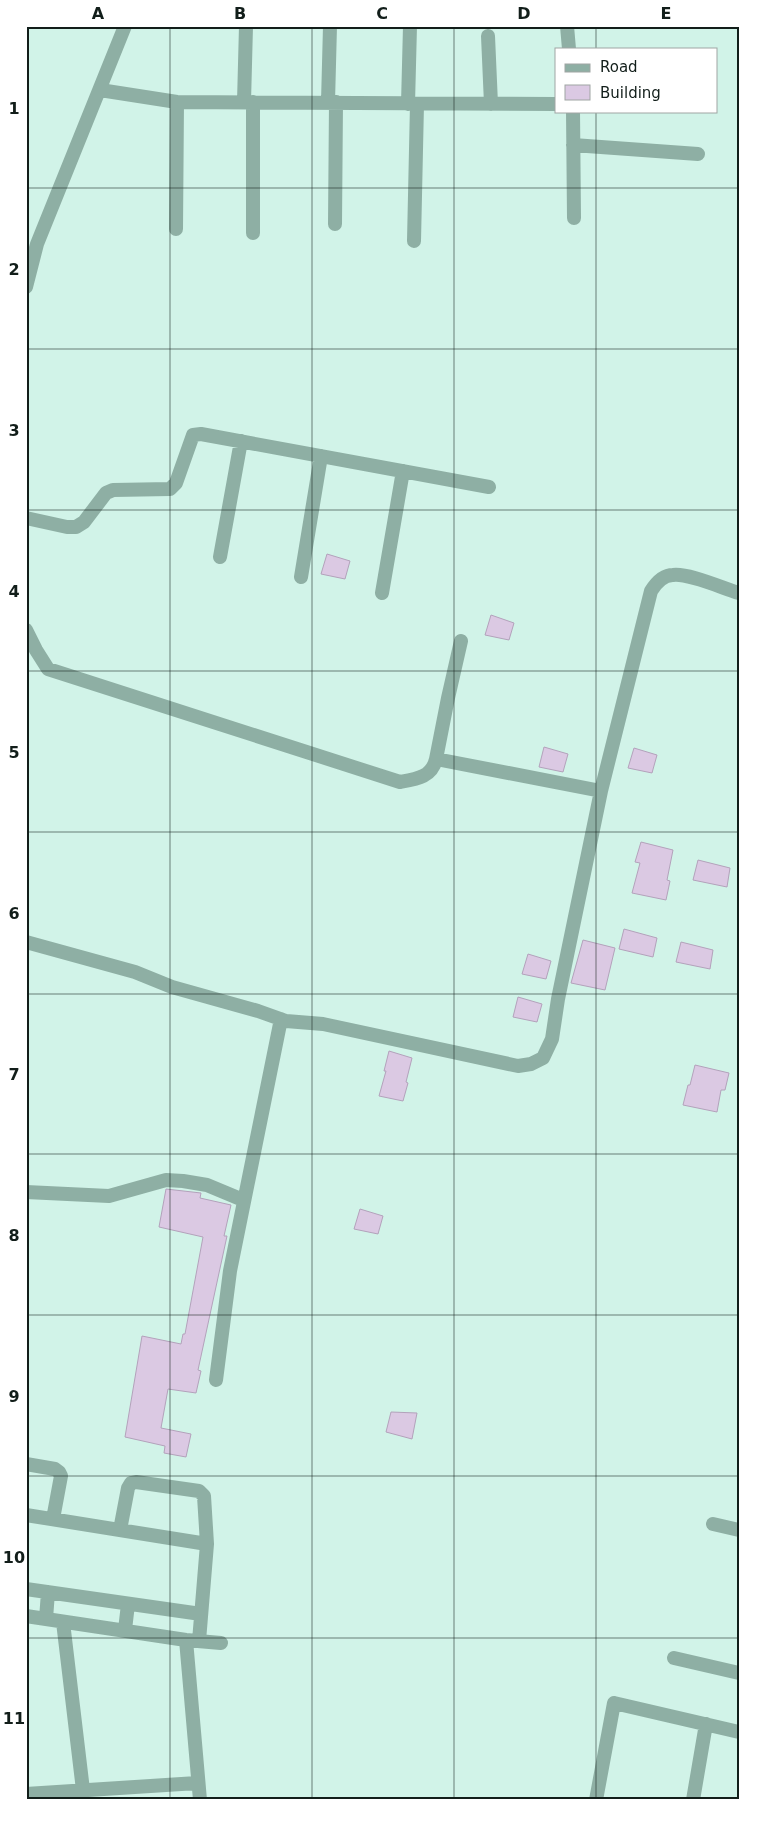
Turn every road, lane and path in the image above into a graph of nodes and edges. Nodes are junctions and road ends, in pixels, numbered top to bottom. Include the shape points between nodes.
1 (125, 26) edge
2 (246, 26) edge
3 (330, 26) edge
4 (410, 26) edge
5 (566, 26) edge
6 (488, 36) dead end
7 (569, 48) edge
8 (100, 90) junction
9 (177, 102) junction
10 (248, 102) junction
11 (332, 102) junction
12 (412, 104) junction
13 (490, 104) junction
14 (555, 104) edge
15 (573, 112) edge
16 (573, 144) junction
17 (698, 154) dead end
18 (574, 218) dead end
19 (334, 224) dead end
20 (176, 229) dead end
21 (253, 233) dead end
22 (414, 241) dead end
23 (30, 261) edge
24 (26, 287) edge
25 (241, 441) junction
26 (321, 456) junction
27 (403, 471) junction
28 (489, 487) dead end
29 (26, 518) edge
30 (220, 557) dead end
31 (301, 577) dead end
32 (382, 593) dead end
33 (739, 593) edge
34 (26, 630) edge
35 (462, 641) dead end
36 (436, 759) junction
37 (601, 791) junction
38 (26, 942) edge
39 (281, 1019) junction
40 (26, 1192) edge
41 (244, 1200) junction
42 (216, 1380) dead end
43 (26, 1464) edge
44 (26, 1515) edge
45 (53, 1519) junction
46 (714, 1524) dead end
47 (120, 1530) junction
48 (739, 1530) edge
49 (207, 1544) junction
50 (26, 1589) edge
51 (48, 1592) junction
52 (128, 1604) junction
53 (202, 1614) junction
54 (26, 1616) edge
55 (46, 1619) junction
56 (63, 1622) junction
57 (125, 1630) junction
58 (193, 1640) junction
59 (221, 1643) dead end
60 (674, 1658) dead end
61 (739, 1674) edge
62 (706, 1724) junction
63 (739, 1732) edge
64 (197, 1783) junction
65 (83, 1790) junction
66 (26, 1794) edge
67 (200, 1800) edge
68 (596, 1800) edge
69 (693, 1800) edge

1 - 8 street
2 - 10 street
3 - 11 street
4 - 12 street
5 - 7 street
6 - 13 street
8 - 9 street
8 - 23 street
9 - 10 street
9 - 20 street
10 - 11 street
10 - 21 street
11 - 12 street
11 - 19 street
12 - 13 street
12 - 22 street
13 - 14 street
15 - 16 street
16 - 17 street
16 - 18 street
23 - 24 street
25 - 26 street
25 - 29 street via 193,435 176,484 170,489 113,490 106,493 84,522 76,527
25 - 30 street
26 - 27 street
26 - 31 street
27 - 28 street
27 - 32 street
33 - 37 street via 683,575 671,574 655,584
34 - 36 street via 48,669 400,782 427,774 434,768
35 - 36 street
36 - 37 street
37 - 39 street via 552,1039 543,1058 518,1066 323,1024
38 - 39 street via 135,972 172,987
39 - 41 street
40 - 41 street via 109,1196 166,1180 207,1186
41 - 42 street via 230,1271
43 - 45 street via 59,1472
44 - 45 street
45 - 47 street
46 - 48 street
47 - 49 street
47 - 49 street via 131,1483 199,1491 204,1496
49 - 53 street
50 - 51 street
51 - 52 street
51 - 55 street
52 - 53 street
52 - 57 street
53 - 58 street
54 - 55 street
55 - 56 street
56 - 57 street
56 - 65 street
57 - 58 street
58 - 59 street
58 - 64 street
60 - 61 street
62 - 63 street
62 - 68 street via 614,1703
62 - 69 street
64 - 65 street
64 - 67 street
65 - 66 street

